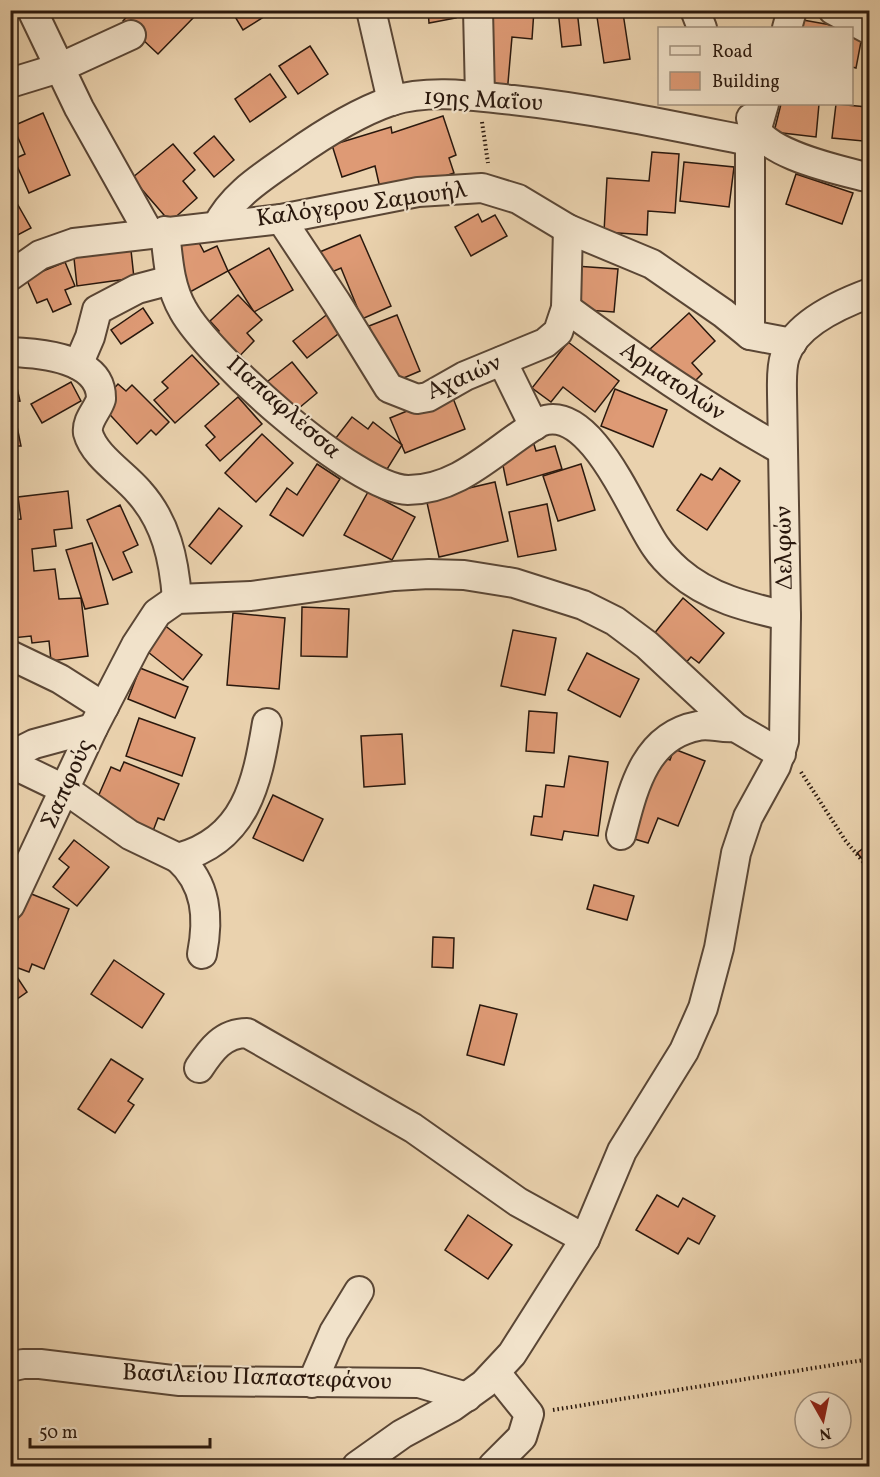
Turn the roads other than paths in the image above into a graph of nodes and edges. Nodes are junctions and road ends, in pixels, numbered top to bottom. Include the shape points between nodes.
1 (32, 10) edge
2 (371, 10) edge
3 (478, 10) edge
4 (695, 10) edge
5 (792, 10) edge
6 (833, 10) edge
7 (702, 27) edge
8 (787, 27) edge
9 (870, 30) edge
10 (131, 35) dead end
11 (59, 68) junction
12 (10, 83) edge
13 (480, 96) junction
14 (392, 101) junction
15 (745, 105) edge
16 (764, 105) edge
17 (755, 137) junction
18 (870, 178) edge
19 (281, 219) junction
20 (217, 225) junction
21 (568, 229) junction
22 (157, 232) junction
23 (10, 276) edge
24 (171, 280) junction
25 (870, 293) edge
26 (566, 308) junction
27 (750, 335) junction
28 (792, 343) junction
29 (10, 352) edge
30 (502, 361) junction
31 (78, 365) junction
32 (534, 426) junction
33 (782, 450) junction
34 (177, 598) junction
35 (786, 616) junction
36 (10, 655) edge
37 (98, 717) junction
38 (267, 723) dead end
39 (735, 727) junction
40 (781, 754) junction
41 (10, 756) edge
42 (10, 763) edge
43 (66, 790) junction
44 (621, 835) dead end
45 (178, 858) junction
46 (10, 905) edge
47 (202, 954) dead end
48 (199, 1068) dead end
49 (585, 1239) junction
50 (359, 1291) dead end
51 (10, 1367) edge
52 (496, 1373) junction
53 (312, 1383) junction
54 (467, 1397) junction
55 (357, 1467) edge
56 (493, 1467) edge

1 - 11 street, Παπαφλέσσα
2 - 14 street
3 - 13 street
4 - 7 street
5 - 8 street
6 - 9 street
10 - 11 street
11 - 12 street
11 - 22 street, Παπαφλέσσα
13 - 14 street, 19ης Μαΐου via 426,94
13 - 17 street, 19ης Μαΐου
14 - 20 street, 19ης Μαΐου via 331,130 280,164 231,202
15 - 17 street
16 - 17 street
17 - 18 street via 791,155
17 - 27 street via 750,152
19 - 20 street, Καλόγερου Σαμουήλ
19 - 21 street, Καλόγερου Σαμουήλ via 418,192 470,188 518,199
19 - 30 street, Αχαιών via 389,388 417,399 428,397
20 - 22 street, Καλόγερου Σαμουήλ
21 - 26 street, Αχαιών
21 - 27 street, Καλόγερου Σαμουήλ via 652,264
22 - 23 street, Καλόγερου Σαμουήλ via 63,245
22 - 24 street, Παπαφλέσσα
24 - 31 street via 137,289 97,310
24 - 32 street, Παπαφλέσσα via 190,321 255,391 322,446 385,484 415,489 449,481
25 - 28 street via 816,321
26 - 30 street, Αχαιών via 554,337
26 - 33 street, Αρματολών via 656,374
27 - 28 street, Καλόγερου Σαμουήλ
28 - 33 street, Δελφών via 782,372
29 - 31 street
30 - 32 street
31 - 34 street via 96,380 102,395 88,424 92,442 157,515 169,549
32 - 35 street, Παπαφλέσσα via 549,419 560,420 585,438 611,469 656,549 689,579 729,602
33 - 35 street, Δελφών
34 - 37 street, Σαπφούς via 149,624
34 - 39 street via 251,596 429,574 464,574 514,583 583,605 615,621 647,645
35 - 40 street, Δελφών via 786,716
36 - 37 street via 60,679
37 - 41 street, Σαπφούς
37 - 43 street, Σαπφούς
38 - 45 street via 258,774 244,810 213,840
39 - 40 street
39 - 44 street via 695,726 655,750 637,777
40 - 49 street via 748,817 736,853 717,957 697,1024 622,1151
42 - 43 street
43 - 45 street via 130,835
43 - 46 street, Σαπφούς
45 - 47 street via 196,879 205,903
48 - 49 street via 221,1041 247,1033 413,1128 518,1202
49 - 52 street via 531,1326
50 - 53 street via 334,1332
51 - 53 street, Βασιλείου Παπαστεφάνου via 40,1364 180,1381
52 - 54 street
52 - 56 street via 529,1414 522,1437
53 - 54 street, Βασιλείου Παπαστεφάνου via 419,1383
54 - 55 street via 402,1434

